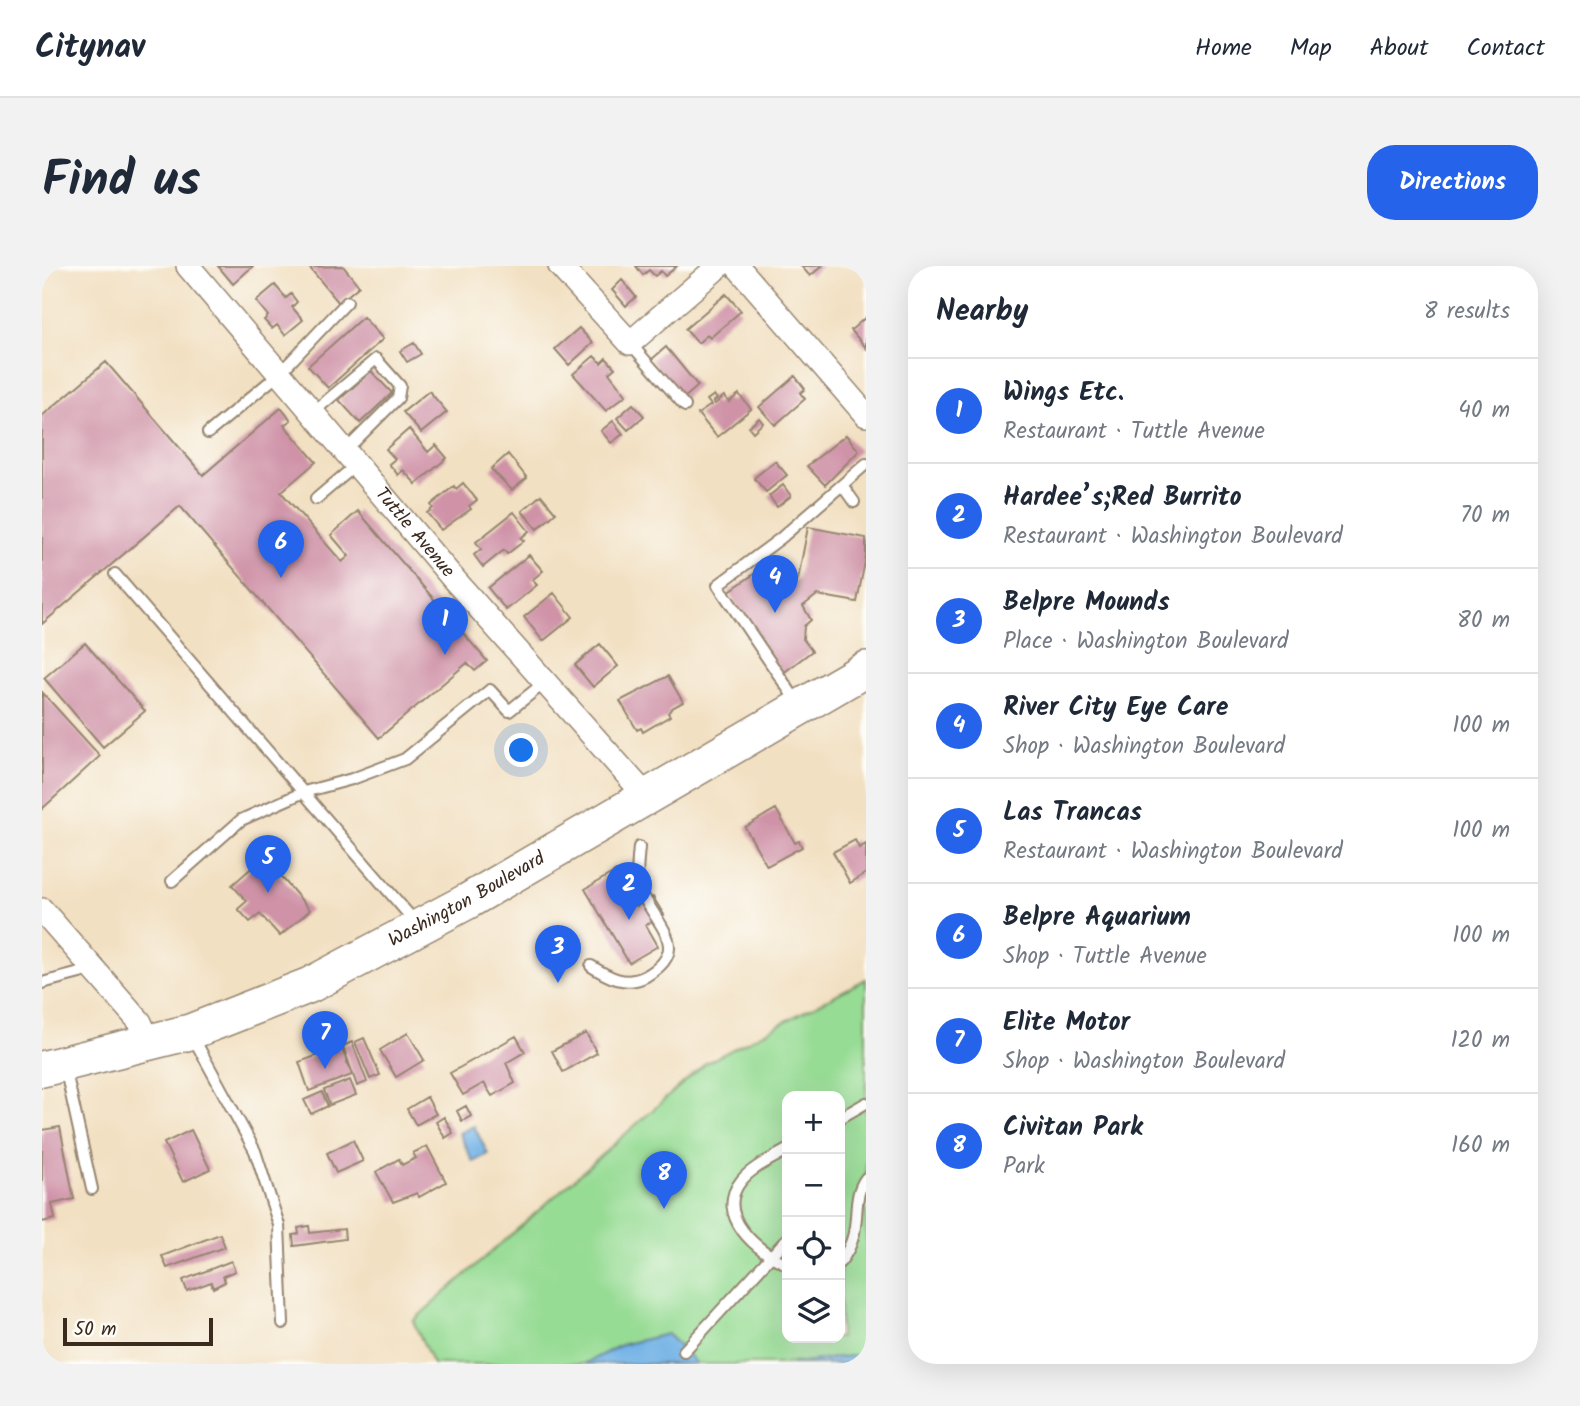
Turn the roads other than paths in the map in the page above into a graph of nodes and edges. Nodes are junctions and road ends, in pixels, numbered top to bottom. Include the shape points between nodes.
1 (188, 266) edge
2 (560, 266) edge
3 (719, 266) edge
4 (737, 266) edge
5 (347, 302) dead end
6 (630, 343) junction
7 (279, 374) junction
8 (685, 406) dead end
9 (312, 413) junction
10 (866, 415) edge
11 (208, 433) dead end
12 (351, 458) junction
13 (866, 464) edge
14 (842, 485) junction
15 (316, 499) dead end
16 (854, 502) dead end
17 (116, 574) dead end
18 (866, 669) edge
19 (544, 682) junction
20 (800, 708) junction
21 (304, 792) junction
22 (647, 797) junction
23 (639, 847) dead end
24 (172, 881) dead end
25 (42, 909) edge
26 (420, 928) junction
27 (591, 966) dead end
28 (95, 969) junction
29 (42, 983) edge
30 (190, 1032) junction
31 (149, 1043) junction
32 (53, 1067) edge
33 (866, 1102) edge
34 (845, 1115) edge
35 (782, 1153) edge
36 (866, 1178) edge
37 (92, 1189) dead end
38 (782, 1244) edge
39 (860, 1248) edge
40 (770, 1256) junction
41 (845, 1258) edge
42 (782, 1262) edge
43 (283, 1323) dead end
44 (684, 1351) dead end

1 - 7 street, Tuttle Avenue
2 - 6 street
3 - 6 street
4 - 10 street
5 - 7 lane
6 - 8 lane
7 - 9 street, Tuttle Avenue
7 - 11 lane
9 - 12 street, Tuttle Avenue
9 - 12 lane via 376,359 400,386 398,398
12 - 15 lane
12 - 19 street, Tuttle Avenue
13 - 14 lane
14 - 16 lane
14 - 20 lane via 718,585
17 - 21 lane
18 - 20 main road, Washington Boulevard
19 - 21 lane via 509,711 490,690 405,759
19 - 22 street, Tuttle Avenue
20 - 22 main road, Washington Boulevard
21 - 24 lane via 241,820
21 - 26 lane
22 - 26 main road, Washington Boulevard
23 - 27 lane via 639,888 668,937 668,958 638,980 615,979
25 - 28 street
26 - 30 main road, Washington Boulevard via 310,985
28 - 29 lane
28 - 31 street via 140,1022
30 - 31 main road, Washington Boulevard
30 - 43 lane via 255,1151 279,1225
31 - 32 main road, Washington Boulevard
32 - 37 lane
33 - 34 lane
35 - 40 lane via 751,1171 733,1195 731,1209 737,1224
36 - 39 lane via 861,1190
38 - 40 lane
39 - 41 lane
40 - 42 lane
40 - 44 lane

